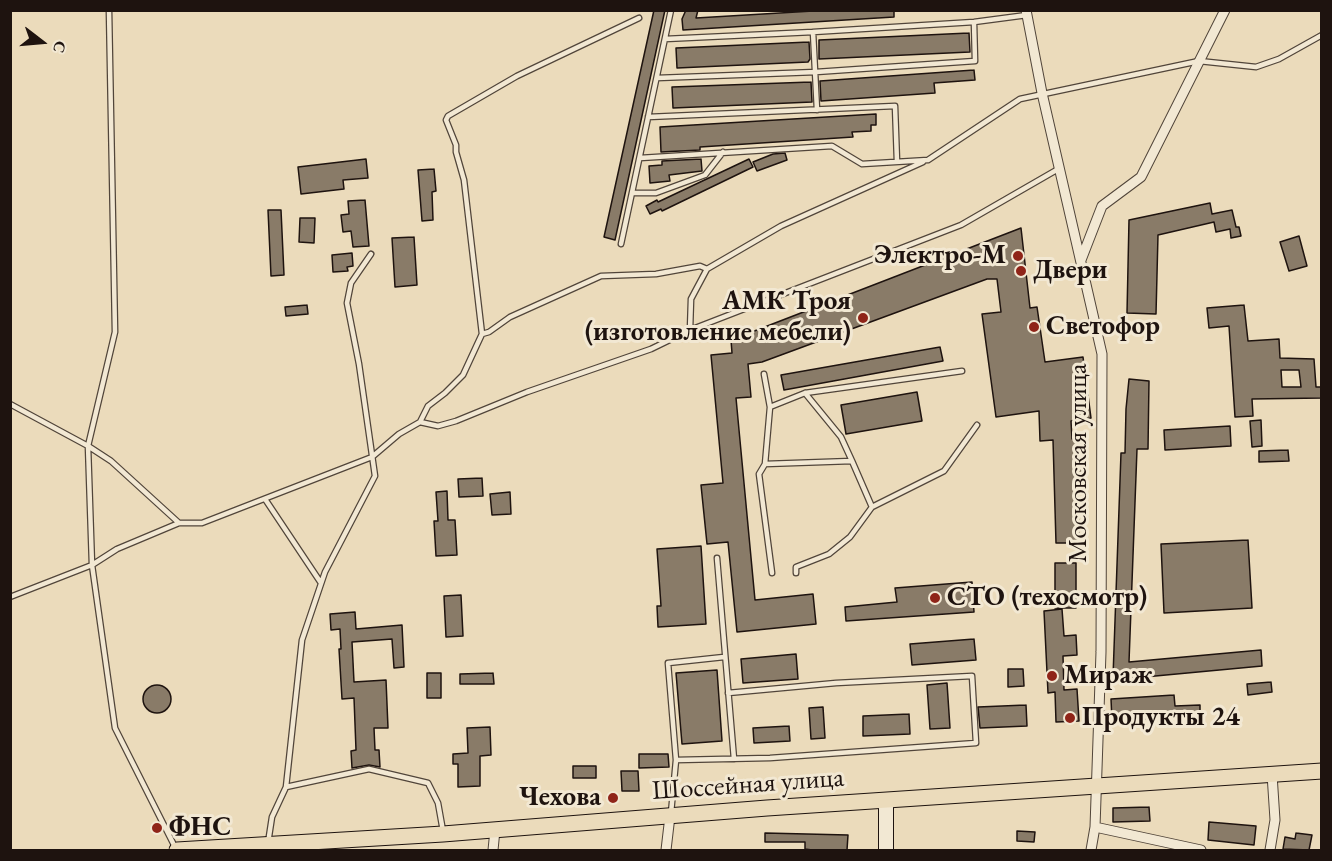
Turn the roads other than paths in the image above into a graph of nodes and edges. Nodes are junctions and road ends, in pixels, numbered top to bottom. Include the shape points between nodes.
1 (109, 10) edge
2 (671, 10) edge
3 (1225, 10) edge
4 (1026, 13) edge
5 (639, 18) dead end
6 (974, 22) junction
7 (813, 32) junction
8 (1322, 35) edge
9 (665, 39) junction
10 (1199, 61) junction
11 (816, 72) junction
12 (657, 78) junction
13 (1042, 93) junction
14 (817, 110) junction
15 (648, 117) junction
16 (723, 152) junction
17 (640, 158) junction
18 (928, 160) junction
19 (897, 162) junction
20 (1059, 168) junction
21 (632, 193) junction
22 (621, 244) dead end
23 (371, 254) dead end
24 (1081, 260) junction
25 (708, 269) junction
26 (690, 330) junction
27 (482, 334) junction
28 (962, 371) dead end
29 (764, 374) dead end
30 (806, 393) junction
31 (10, 404) edge
32 (770, 407) junction
33 (420, 422) junction
34 (977, 425) dead end
35 (88, 446) junction
36 (372, 457) junction
37 (852, 461) junction
38 (765, 464) junction
39 (265, 499) junction
40 (872, 507) junction
41 (178, 523) junction
42 (717, 558) dead end
43 (92, 566) junction
44 (772, 573) dead end
45 (796, 573) dead end
46 (321, 583) junction
47 (10, 597) edge
48 (724, 657) junction
49 (728, 693) junction
50 (734, 759) junction
51 (676, 760) junction
52 (1322, 771) edge
53 (1272, 774) junction
54 (286, 787) junction
55 (1096, 787) junction
56 (885, 801) junction
57 (670, 816) junction
58 (1095, 827) junction
59 (495, 830) junction
60 (443, 834) junction
61 (267, 845) junction
62 (177, 850) edge
63 (493, 850) edge
64 (666, 850) edge
65 (886, 850) edge
66 (1091, 850) edge
67 (1201, 850) edge
68 (1270, 850) edge

1 - 35 lane via 115,332
2 - 9 lane
3 - 10 street
4 - 6 lane
4 - 13 street, Московская улица
5 - 27 lane via 517,76 446,120 464,180
6 - 7 lane
6 - 11 lane via 975,61
7 - 9 lane
7 - 11 lane
8 - 10 lane via 1257,67
9 - 12 lane
10 - 13 lane
10 - 24 street via 1141,177 1102,206
11 - 12 lane
11 - 14 lane
12 - 15 lane
13 - 18 lane via 1020,99
13 - 20 street, Московская улица
14 - 15 lane
14 - 19 lane via 895,106
15 - 17 lane
16 - 17 lane
16 - 19 lane via 832,147 862,164
16 - 21 lane via 705,175 656,193
17 - 21 lane
18 - 19 lane
18 - 25 lane via 781,226
20 - 24 street, Московская улица
20 - 26 lane via 961,225
21 - 22 lane
23 - 36 lane via 351,283 347,303
24 - 55 street, Московская улица via 1102,354
25 - 26 lane via 691,299
25 - 27 lane via 700,266 656,274 601,276 510,317
26 - 33 lane via 651,349 456,420 438,426
27 - 33 lane via 463,375 429,406
28 - 30 lane
29 - 32 lane
30 - 32 lane
30 - 37 lane via 841,437
31 - 35 lane
32 - 38 lane
33 - 36 lane
34 - 40 lane via 944,471
35 - 41 lane via 111,461
35 - 43 lane
36 - 39 lane
36 - 46 lane via 375,476
37 - 38 lane
37 - 40 lane
38 - 44 lane via 759,474
39 - 41 lane via 202,523
39 - 46 lane
40 - 45 lane via 850,537 829,554 796,567
41 - 43 lane via 117,549
42 - 48 lane
43 - 47 lane
43 - 62 lane via 115,728
46 - 54 lane via 302,640
48 - 49 lane
48 - 51 lane via 668,663
49 - 50 lane
49 - 50 lane via 972,676 976,743
50 - 51 lane
51 - 57 lane
52 - 53 highway, Шоссейная улица
53 - 55 highway, Шоссейная улица
53 - 68 street via 1275,820
54 - 60 lane via 369,769 429,783 438,803
54 - 61 lane via 272,816
55 - 56 highway, Шоссейная улица
55 - 58 street, Московская улица
56 - 57 highway, Шоссейная улица
56 - 65 main road
57 - 59 highway, Шоссейная улица
57 - 64 street
58 - 66 street, Московская улица
58 - 67 street
59 - 60 highway, Шоссейная улица
59 - 63 street
60 - 61 highway, Шоссейная улица
61 - 62 highway, Шоссейная улица

